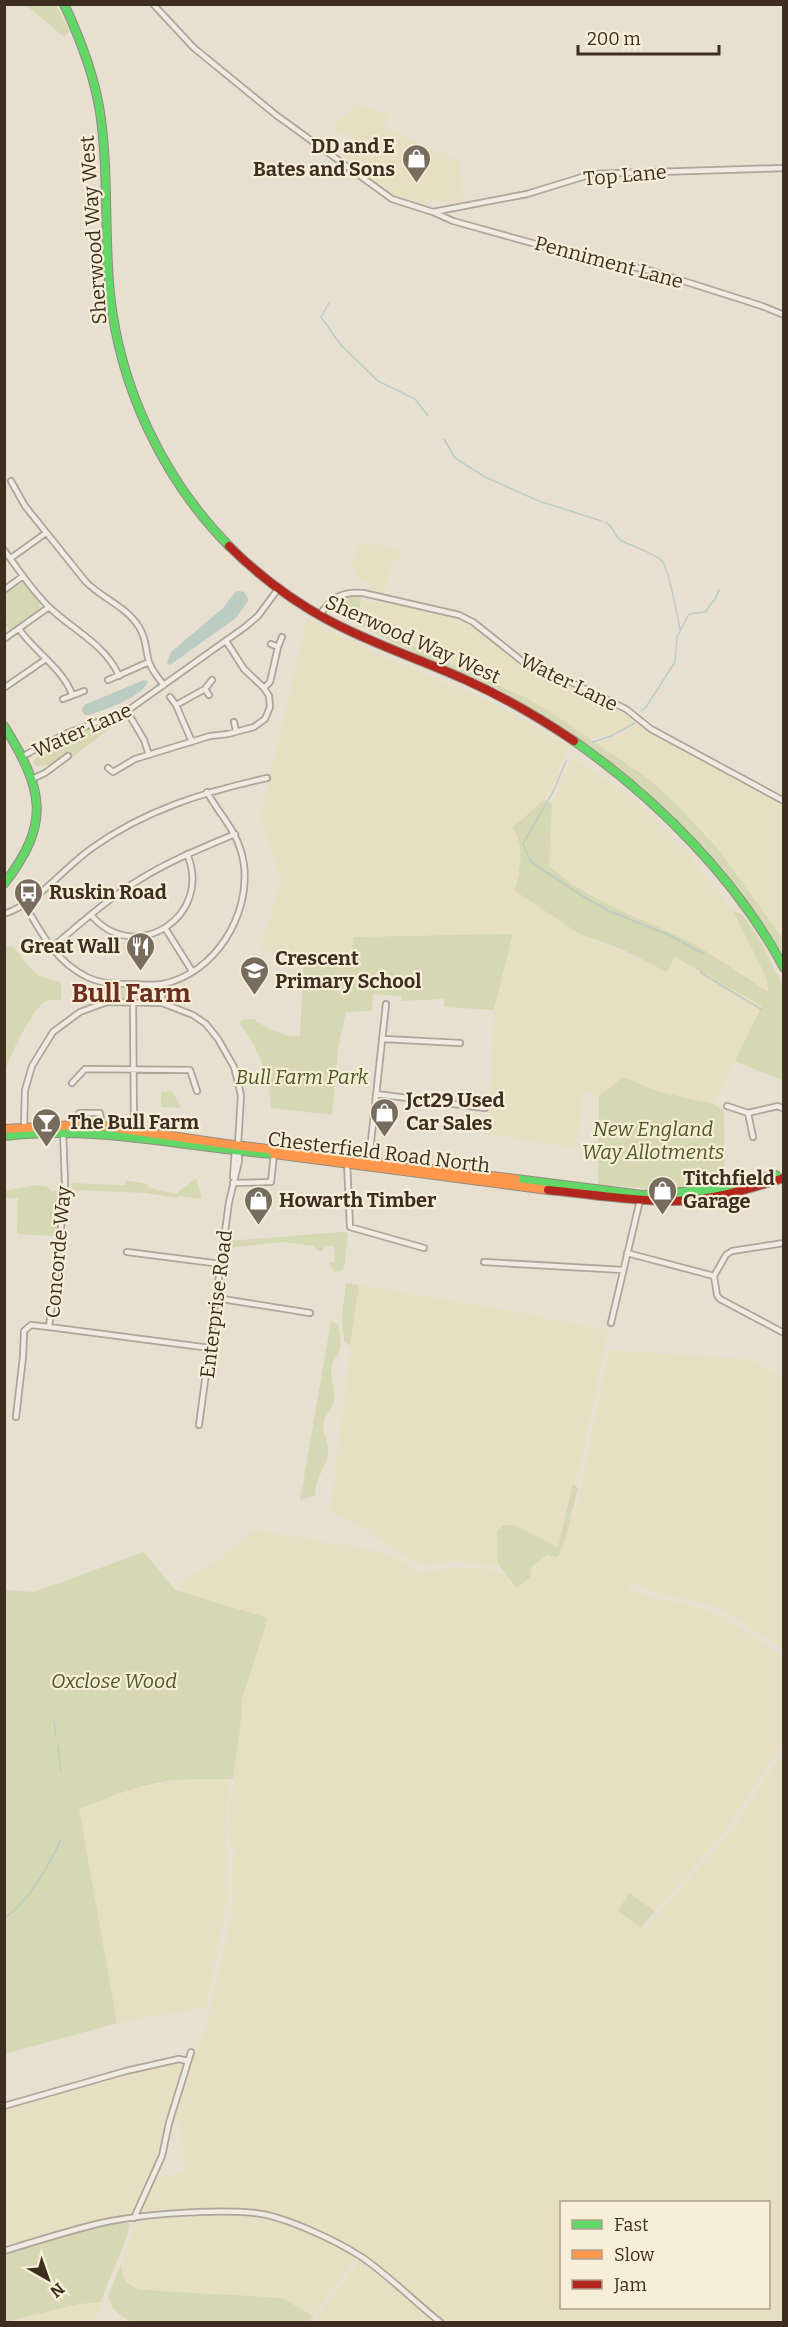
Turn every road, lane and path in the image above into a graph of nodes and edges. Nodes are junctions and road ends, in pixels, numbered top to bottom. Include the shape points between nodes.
1 (64, 4) edge
2 (153, 4) edge
3 (783, 168) edge
4 (433, 212) junction
5 (783, 315) edge
6 (10, 481) dead end
7 (46, 533) junction
8 (4, 550) edge
9 (11, 558) junction
10 (23, 576) junction
11 (278, 589) junction
12 (4, 590) edge
13 (49, 607) junction
14 (319, 616) junction
15 (19, 629) junction
16 (282, 637) dead end
17 (4, 639) edge
18 (226, 641) junction
19 (271, 644) dead end
20 (278, 647) junction
21 (46, 659) junction
22 (149, 662) junction
23 (118, 676) junction
24 (108, 680) dead end
25 (212, 680) dead end
26 (164, 685) junction
27 (4, 688) edge
28 (264, 688) junction
29 (206, 689) junction
30 (84, 691) dead end
31 (72, 694) junction
32 (209, 695) dead end
33 (171, 698) dead end
34 (63, 699) dead end
35 (176, 705) junction
36 (127, 711) junction
37 (234, 722) dead end
38 (4, 726) edge
39 (236, 731) junction
40 (192, 742) junction
41 (149, 755) junction
42 (23, 756) junction
43 (68, 756) dead end
44 (108, 768) dead end
45 (113, 772) junction
46 (32, 778) junction
47 (267, 778) dead end
48 (112, 780) dead end
49 (207, 792) junction
50 (783, 801) edge
51 (235, 834) junction
52 (187, 854) junction
53 (4, 884) edge
54 (25, 905) junction
55 (4, 915) edge
56 (91, 915) junction
57 (165, 928) junction
58 (51, 948) junction
59 (783, 968) edge
60 (192, 971) junction
61 (107, 984) junction
62 (162, 985) junction
63 (107, 1002) junction
64 (133, 1002) junction
65 (162, 1003) junction
66 (386, 1004) dead end
67 (384, 1039) junction
68 (460, 1043) dead end
69 (134, 1070) junction
70 (72, 1083) dead end
71 (197, 1091) dead end
72 (376, 1094) junction
73 (727, 1106) dead end
74 (485, 1108) dead end
75 (783, 1108) edge
76 (748, 1113) junction
77 (76, 1125) junction
78 (102, 1126) junction
79 (4, 1129) edge
80 (63, 1129) junction
81 (25, 1130) junction
82 (134, 1134) junction
83 (4, 1136) edge
84 (753, 1137) dead end
85 (237, 1149) junction
86 (274, 1154) junction
87 (347, 1160) junction
88 (369, 1163) junction
89 (783, 1173) edge
90 (783, 1178) edge
91 (233, 1183) junction
92 (641, 1197) junction
93 (783, 1243) edge
94 (424, 1248) dead end
95 (127, 1251) dead end
96 (627, 1253) junction
97 (484, 1262) dead end
98 (221, 1264) junction
99 (623, 1270) junction
100 (714, 1276) junction
101 (216, 1298) junction
102 (310, 1313) dead end
103 (611, 1323) dead end
104 (49, 1327) junction
105 (783, 1333) edge
106 (210, 1348) junction
107 (16, 1417) dead end
108 (199, 1425) dead end
109 (191, 2052) dead end
110 (187, 2061) junction
111 (4, 2106) edge
112 (134, 2218) junction
113 (4, 2250) edge
114 (440, 2322) edge

1 - 11 main road, Sherwood Way West via 85,54 98,102 105,152 111,300 121,351 143,422 175,478 207,521
2 - 4 street, Penniment Lane via 194,48 317,145 392,199
3 - 4 street, Top Lane via 592,174 527,194
4 - 5 street, Penniment Lane via 568,253 652,271
6 - 7 street
7 - 9 street
7 - 22 street via 95,591 133,617 145,636
8 - 9 street
9 - 10 street
10 - 12 street
10 - 13 street
11 - 14 main road, Sherwood Way West
11 - 18 street, Water Lane via 258,616
13 - 15 street
13 - 23 street via 106,653
14 - 50 street, Water Lane via 335,597 349,592 459,615 527,665 626,709 651,729
14 - 59 main road, Sherwood Way West via 487,690 564,732 627,779 705,856 742,903
15 - 17 street
15 - 21 street
16 - 20 street
18 - 26 street, Water Lane
18 - 28 street via 244,669
19 - 20 street
20 - 28 street via 270,682
21 - 27 street
21 - 31 street
22 - 23 street
22 - 26 street
23 - 24 street
25 - 29 street
26 - 36 street, Water Lane
28 - 39 street via 270,703 265,719 254,727
29 - 32 street
29 - 35 street
30 - 31 street
31 - 34 street
33 - 35 street
35 - 40 street
36 - 41 street
36 - 42 street, Water Lane via 65,734
37 - 39 street
38 - 42 main road
39 - 40 street
40 - 41 street
41 - 45 street
42 - 46 main road
43 - 46 street
44 - 45 street
45 - 48 street
46 - 53 main road via 38,804 37,824 27,854
47 - 49 street
49 - 51 street
49 - 54 street via 168,806 110,836
51 - 52 street
51 - 60 street via 244,864 239,911 220,947
52 - 56 street via 137,881
52 - 57 street via 192,870 189,897 178,917
54 - 55 street
54 - 58 street
56 - 57 street via 103,927 127,936 150,935
56 - 58 street
57 - 60 street
58 - 61 street via 77,971
60 - 62 street
61 - 62 street
61 - 63 street
62 - 65 street
63 - 64 street, Enterprise Road
63 - 81 street via 67,1020 42,1048 25,1090
64 - 65 street, Enterprise Road
64 - 69 street
65 - 85 street, Enterprise Road via 206,1024 234,1067 241,1095
66 - 67 street
67 - 68 street
67 - 72 street
69 - 70 street via 85,1069
69 - 71 street via 190,1070
69 - 82 street
72 - 74 street
72 - 88 street
73 - 76 street
75 - 76 street
76 - 84 street
77 - 78 main road, Chesterfield Road North
77 - 78 street via 79,1113 100,1113
77 - 80 main road, Chesterfield Road North
78 - 82 main road, Chesterfield Road North
79 - 81 main road, Chesterfield Road North
80 - 81 main road, Chesterfield Road North
80 - 82 main road, Chesterfield Road North
80 - 104 street, Concorde Way via 65,1183
81 - 83 main road, Chesterfield Road North
82 - 85 main road, Chesterfield Road North
85 - 86 main road, Chesterfield Road North
85 - 87 main road, Chesterfield Road North
85 - 91 street, Enterprise Road
86 - 87 main road, Chesterfield Road North
86 - 91 street via 271,1182
87 - 88 main road, Chesterfield Road North
87 - 94 street via 350,1227
88 - 92 main road, Chesterfield Road North
89 - 92 main road, Chesterfield Road North via 716,1190
90 - 92 main road, Chesterfield Road North via 706,1197 674,1201
91 - 98 street, Enterprise Road
92 - 96 street
93 - 100 street via 732,1251
95 - 98 street
96 - 99 street
96 - 100 street
97 - 99 street
98 - 101 street, Enterprise Road
99 - 103 street
100 - 105 street via 720,1299
101 - 102 street
101 - 106 street, Enterprise Road
104 - 106 street, Concorde Way
104 - 107 street via 31,1325 24,1331
106 - 108 street, Enterprise Road
109 - 110 street
110 - 111 street via 178,2059 126,2071
110 - 112 street via 162,2156
112 - 113 street
112 - 114 street via 220,2212 256,2213 281,2219 361,2257

